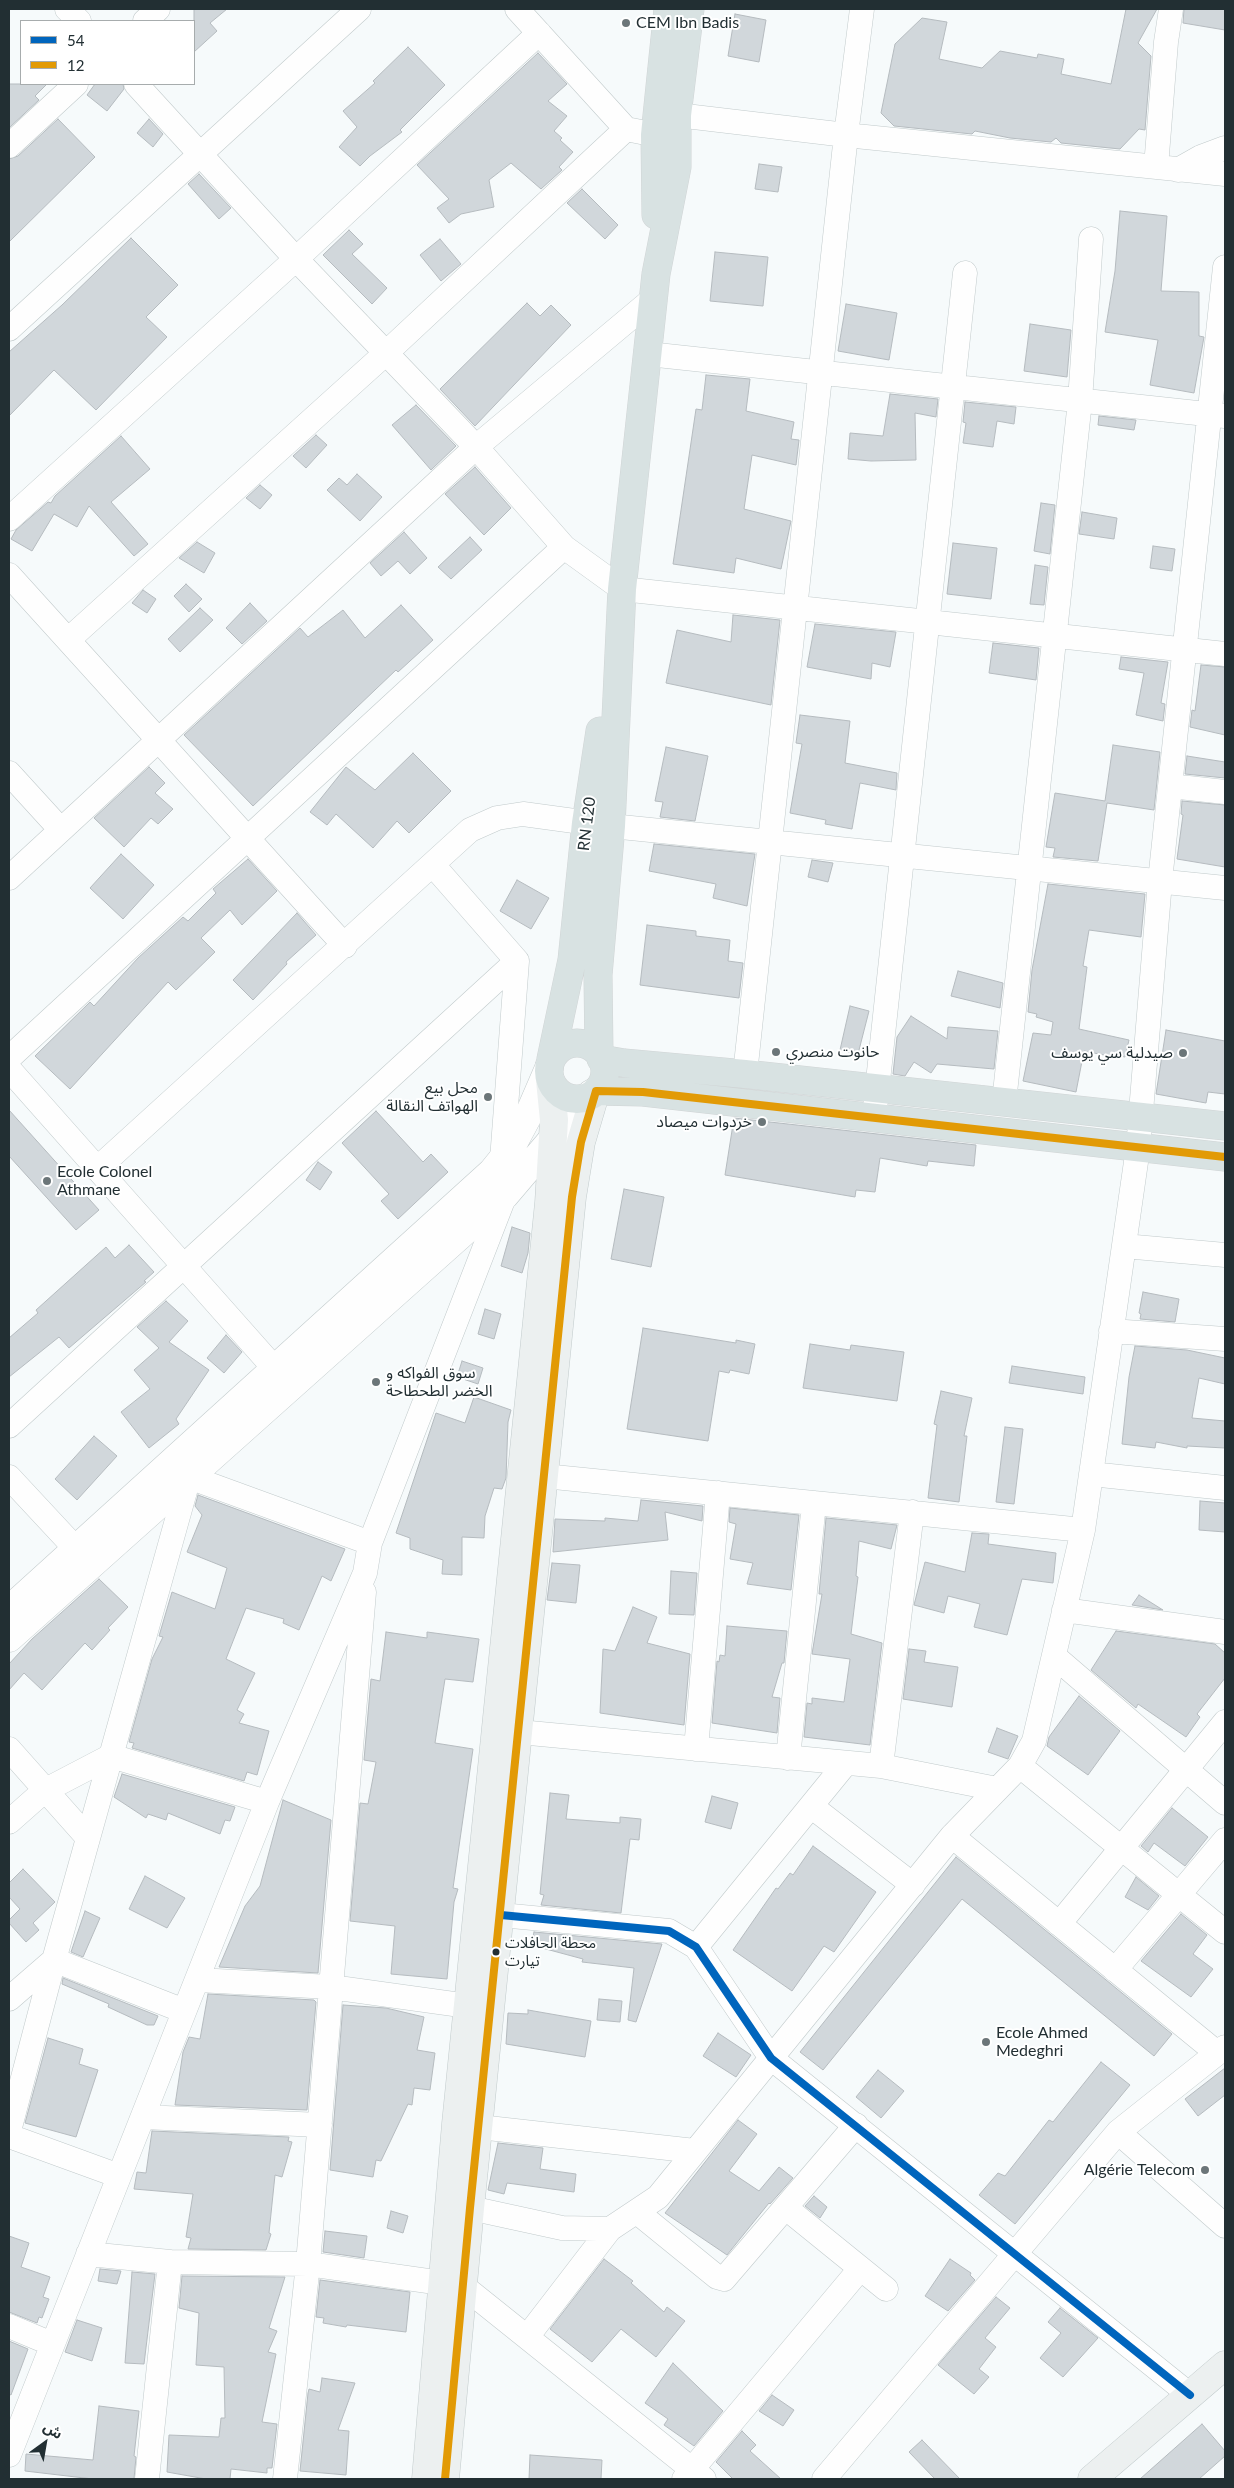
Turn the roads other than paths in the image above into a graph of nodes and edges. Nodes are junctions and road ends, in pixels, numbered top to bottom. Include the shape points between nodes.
1 (68, 9) edge
2 (158, 9) edge
3 (359, 9) edge
4 (516, 9) edge
5 (668, 9) edge
6 (690, 9) edge
7 (862, 9) edge
8 (1171, 9) edge
9 (78, 20) edge
10 (146, 20) edge
11 (539, 33) junction
12 (75, 85) edge
13 (137, 85) edge
14 (677, 114) junction
15 (626, 129) junction
16 (846, 135) junction
17 (655, 136) junction
18 (9, 146) edge
19 (1225, 148) edge
20 (199, 154) junction
21 (1167, 168) junction
22 (1225, 174) edge
23 (1091, 239) dead end
24 (296, 259) junction
25 (1225, 267) edge
26 (965, 273) dead end
27 (655, 286) junction
28 (9, 329) edge
29 (386, 353) junction
30 (648, 354) junction
31 (821, 373) junction
32 (954, 387) junction
33 (1080, 401) junction
34 (1218, 415) edge
35 (476, 447) junction
36 (9, 519) edge
37 (564, 547) junction
38 (9, 575) edge
39 (622, 589) junction
40 (796, 608) junction
41 (927, 623) junction
42 (1056, 636) junction
43 (68, 640) junction
44 (1185, 650) junction
45 (1225, 654) edge
46 (158, 740) junction
47 (9, 773) edge
48 (1170, 786) junction
49 (1225, 792) edge
50 (599, 824) junction
51 (61, 830) junction
52 (247, 839) junction
53 (770, 842) junction
54 (902, 855) junction
55 (432, 865) junction
56 (1031, 868) junction
57 (9, 878) edge
58 (1160, 881) junction
59 (1225, 888) edge
60 (345, 946) junction
61 (517, 961) junction
62 (600, 1056) junction
63 (9, 1058) edge
64 (9, 1068) edge
65 (550, 1069) junction
66 (745, 1074) junction
67 (877, 1088) junction
68 (594, 1093) junction
69 (1004, 1102) junction
70 (1140, 1117) junction
71 (874, 1118) junction
72 (1225, 1126) edge
73 (553, 1141) junction
74 (1138, 1148) junction
75 (1225, 1157) edge
76 (502, 1160) junction
77 (98, 1169) junction
78 (504, 1194) junction
79 (1124, 1246) junction
80 (1225, 1255) edge
81 (183, 1265) junction
82 (1111, 1330) junction
83 (1225, 1339) edge
84 (275, 1368) junction
85 (9, 1426) edge
86 (1091, 1474) junction
87 (544, 1476) junction
88 (9, 1477) edge
89 (189, 1477) junction
90 (1225, 1488) edge
91 (718, 1493) junction
92 (814, 1503) junction
93 (912, 1512) junction
94 (1083, 1530) junction
95 (370, 1543) junction
96 (76, 1549) junction
97 (365, 1573) junction
98 (9, 1610) edge
99 (1064, 1610) junction
100 (1225, 1632) edge
101 (9, 1638) edge
102 (1054, 1656) junction
103 (1225, 1722) edge
104 (519, 1732) junction
105 (9, 1749) edge
106 (696, 1749) junction
107 (111, 1756) junction
108 (788, 1758) junction
109 (846, 1763) junction
110 (881, 1766) junction
111 (1020, 1766) junction
112 (1185, 1769) junction
113 (997, 1789) junction
114 (44, 1791) junction
115 (267, 1802) junction
116 (1225, 1803) edge
117 (810, 1806) junction
118 (9, 1822) edge
119 (952, 1836) junction
120 (88, 1838) junction
121 (1225, 1840) edge
122 (1120, 1847) junction
123 (913, 1885) junction
124 (1180, 1894) junction
125 (501, 1915) junction
126 (1059, 1924) junction
127 (1225, 1932) edge
128 (696, 1947) junction
129 (54, 1960) junction
130 (1115, 1970) junction
131 (197, 1980) junction
132 (331, 1987) junction
133 (9, 1998) edge
134 (468, 2006) junction
135 (184, 2012) junction
136 (1221, 2050) edge
137 (771, 2058) junction
138 (142, 2117) junction
139 (320, 2125) junction
140 (856, 2125) junction
141 (479, 2127) junction
142 (9, 2131) edge
143 (1118, 2132) junction
144 (9, 2136) edge
145 (695, 2151) junction
146 (119, 2176) junction
147 (470, 2208) junction
148 (786, 2208) junction
149 (637, 2212) junction
150 (1225, 2226) edge
151 (610, 2229) junction
152 (1016, 2253) junction
153 (88, 2254) junction
154 (170, 2262) junction
155 (308, 2264) junction
156 (860, 2269) junction
157 (452, 2284) junction
158 (886, 2289) dead end
159 (9, 2326) edge
160 (527, 2337) junction
161 (52, 2344) junction
162 (1225, 2365) edge
163 (1190, 2395) junction
164 (9, 2455) edge
165 (693, 2476) edge
166 (147, 2479) edge
167 (285, 2479) edge
168 (426, 2479) edge
169 (445, 2479) edge
170 (824, 2479) edge
171 (1092, 2479) edge

1 - 9 street
2 - 10 street
3 - 20 street
4 - 11 street
5 - 17 main road
6 - 14 main road, RN 120
7 - 16 street
8 - 21 street via 1166,42
11 - 15 street
11 - 24 street
12 - 18 street
13 - 20 street
14 - 16 street
14 - 27 main road, RN 120 via 677,167
15 - 17 street
15 - 29 street
16 - 21 street
16 - 31 street
17 - 27 main road
19 - 21 street
20 - 24 street
20 - 28 street
21 - 22 street
23 - 33 street
24 - 29 street
24 - 36 street
25 - 34 street
26 - 32 street
27 - 30 main road, RN 120
27 - 35 street
29 - 35 street
29 - 43 street
30 - 31 street
30 - 39 main road, RN 120
31 - 32 street
31 - 40 street
32 - 33 street
32 - 41 street
33 - 34 street
33 - 42 street
34 - 44 street
35 - 37 street
35 - 46 street
37 - 39 street
37 - 52 street
38 - 43 street
39 - 40 street
39 - 50 main road, RN 120
40 - 41 street
40 - 53 street
41 - 42 street
41 - 54 street
42 - 44 street
42 - 56 street
43 - 46 street
44 - 45 street
44 - 48 street
46 - 51 street
46 - 52 street
47 - 51 street
48 - 49 street
48 - 58 street
50 - 53 street
50 - 55 street via 523,814 497,818 470,830
50 - 62 main road, RN 120
50 - 65 main road, RN 120
51 - 57 street
52 - 60 street
52 - 63 street
53 - 54 street
53 - 66 street
54 - 56 street
54 - 67 street
55 - 60 street
55 - 61 street
56 - 58 street
56 - 69 street
58 - 59 street
58 - 70 street
60 - 77 street
61 - 76 street
61 - 81 street
62 - 65 main road via 592,1047 574,1043 564,1045
62 - 66 main road via 624,1063
62 - 68 main road via 605,1073
64 - 77 street
65 - 68 main road via 555,1088 571,1098
65 - 73 main road
65 - 76 street
66 - 67 main road
67 - 69 main road
67 - 71 street
68 - 71 main road via 642,1092
68 - 73 street
68 - 87 main road via 581,1142 572,1197
69 - 70 main road
70 - 72 main road
70 - 74 street
71 - 74 main road
73 - 78 street
73 - 134 main road
74 - 75 main road
74 - 79 street
76 - 84 street
77 - 81 street
78 - 89 street
78 - 95 street
79 - 80 street
79 - 82 street
81 - 84 street
81 - 85 street
82 - 83 street
82 - 86 street
84 - 96 street
86 - 90 street
86 - 94 street
87 - 91 street
87 - 104 main road
88 - 96 street
89 - 95 street
89 - 101 street
89 - 107 street
91 - 92 street
91 - 106 street
92 - 93 street
92 - 108 street
93 - 94 street
93 - 110 street
94 - 99 street
95 - 97 street
96 - 98 street
97 - 115 street
97 - 132 street
99 - 100 street
99 - 102 street
102 - 111 street via 1034,1741
102 - 112 street
103 - 112 street
104 - 106 street
104 - 125 main road
105 - 114 street
106 - 108 street
107 - 114 street
107 - 115 street
107 - 120 street
108 - 109 street
109 - 110 street
109 - 117 street
110 - 113 street
111 - 113 street
111 - 122 street
112 - 116 street
112 - 122 street
113 - 119 street
114 - 118 street
114 - 120 street
115 - 131 street
117 - 123 street
117 - 128 street
119 - 123 street
119 - 126 street
120 - 129 street
121 - 124 street
122 - 124 street
122 - 126 street
123 - 137 street
124 - 127 street
124 - 130 street
125 - 128 street via 669,1931
125 - 141 main road
126 - 130 street
128 - 137 street
129 - 133 street
129 - 135 street
129 - 142 street
130 - 136 street
131 - 132 street
131 - 135 street
132 - 134 street
132 - 139 street
134 - 157 main road
135 - 138 street
136 - 143 street
137 - 140 street
137 - 145 street
138 - 139 street
138 - 146 street
139 - 155 street
140 - 148 street
140 - 152 street
141 - 145 street
141 - 147 main road
143 - 150 street
143 - 152 street
144 - 146 street
145 - 149 street via 658,2197
146 - 153 street
147 - 151 street via 562,2228
147 - 157 main road
148 - 149 street via 724,2279 717,2277
148 - 156 street
149 - 151 street
151 - 160 street
152 - 163 street
152 - 170 street
153 - 154 street
153 - 161 street
154 - 155 street
154 - 166 street
155 - 157 street
155 - 167 street
156 - 158 street
156 - 165 street
157 - 160 street
157 - 168 main road
157 - 169 main road
159 - 161 street
160 - 165 street
161 - 164 street
162 - 163 main road
163 - 171 main road

